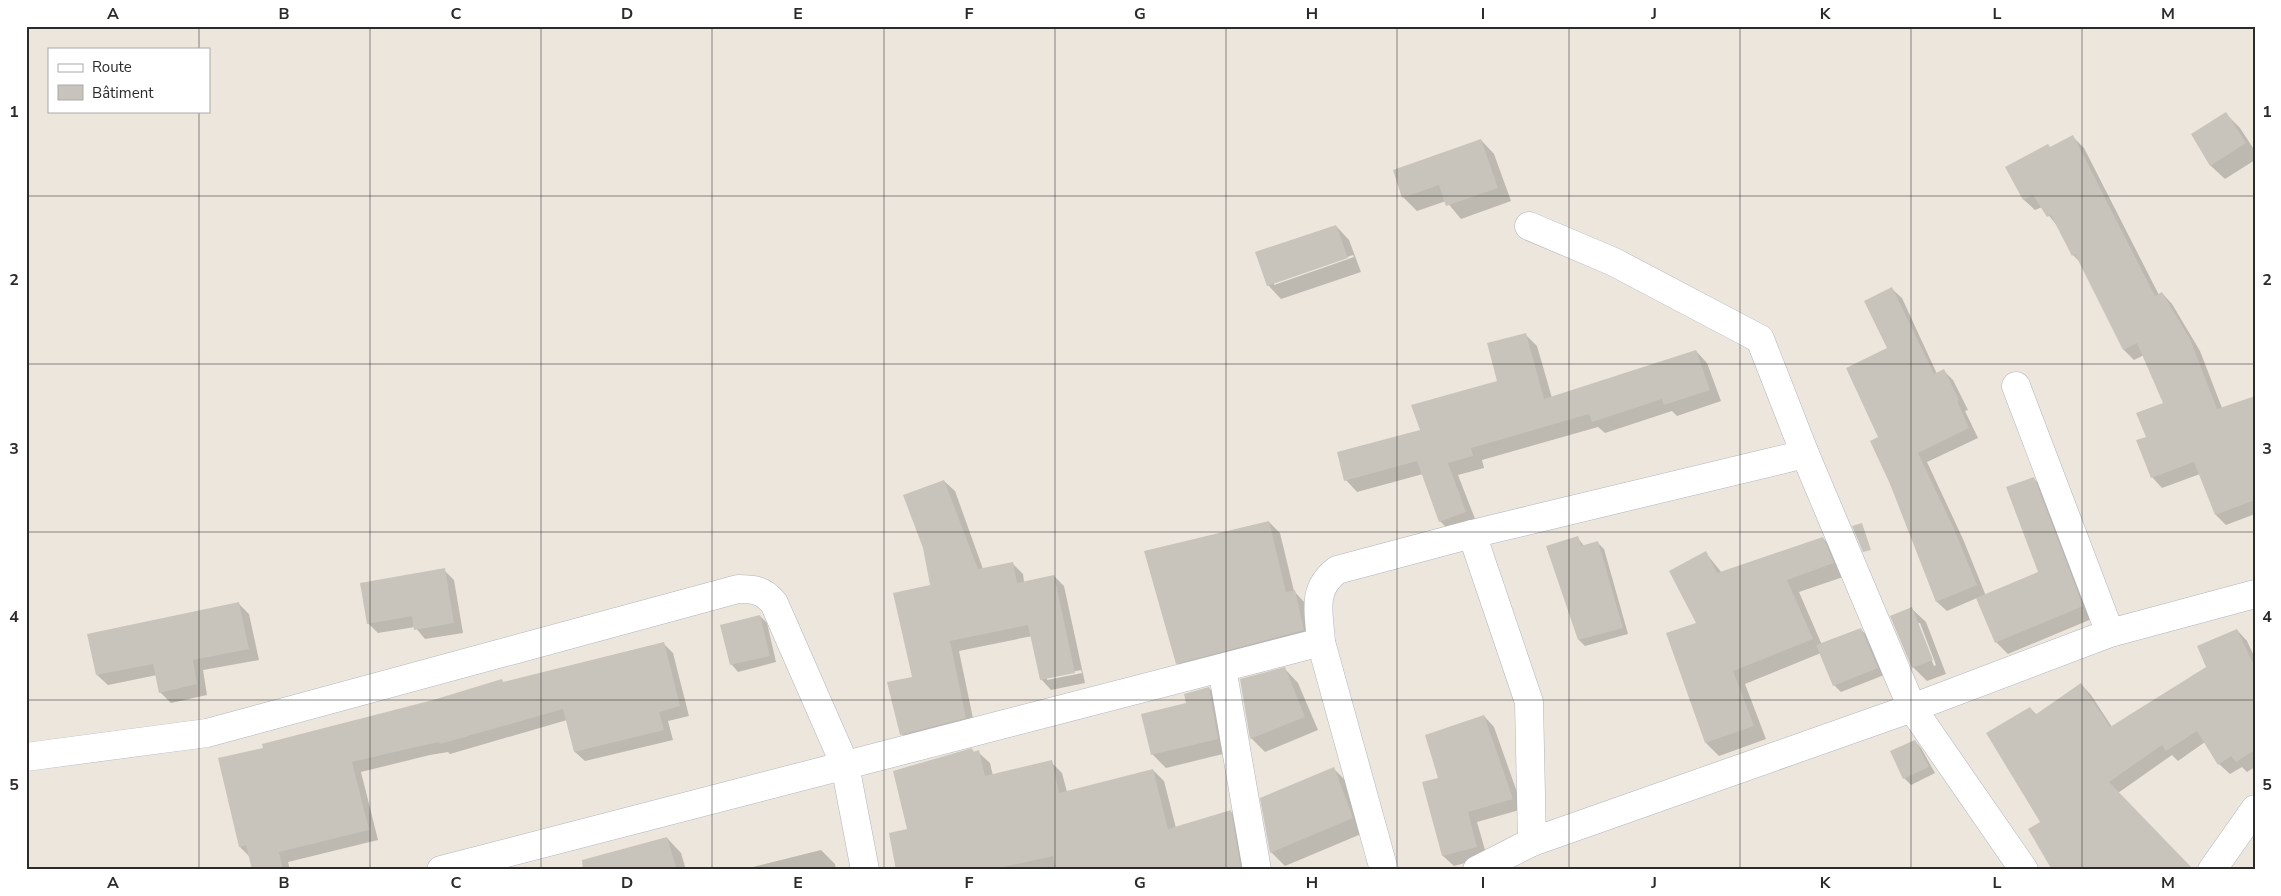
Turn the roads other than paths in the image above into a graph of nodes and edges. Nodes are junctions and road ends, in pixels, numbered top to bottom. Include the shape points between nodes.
1 (1529, 226) dead end
2 (2016, 386) dead end
3 (1805, 454) junction
4 (1472, 534) junction
5 (2255, 594) edge
6 (2110, 633) junction
7 (1321, 642) junction
8 (1222, 668) junction
9 (1912, 708) junction
10 (26, 757) edge
11 (845, 765) junction
12 (2255, 809) edge
13 (1532, 842) junction
14 (441, 870) edge
15 (865, 870) edge
16 (1257, 870) edge
17 (1384, 870) edge
18 (1477, 870) edge
19 (2024, 870) edge
20 (2212, 870) edge

1 - 3 street via 1614,262 1760,339
2 - 6 street
3 - 4 street
3 - 9 street
4 - 7 street via 1337,570 1320,588
4 - 13 street via 1529,702
5 - 6 street
6 - 9 street
7 - 8 street
7 - 17 street
8 - 11 street
8 - 16 street
9 - 13 street
9 - 19 street
10 - 11 street via 207,733 738,588 756,589 774,603
11 - 14 street
11 - 15 street
12 - 20 street
13 - 18 street

